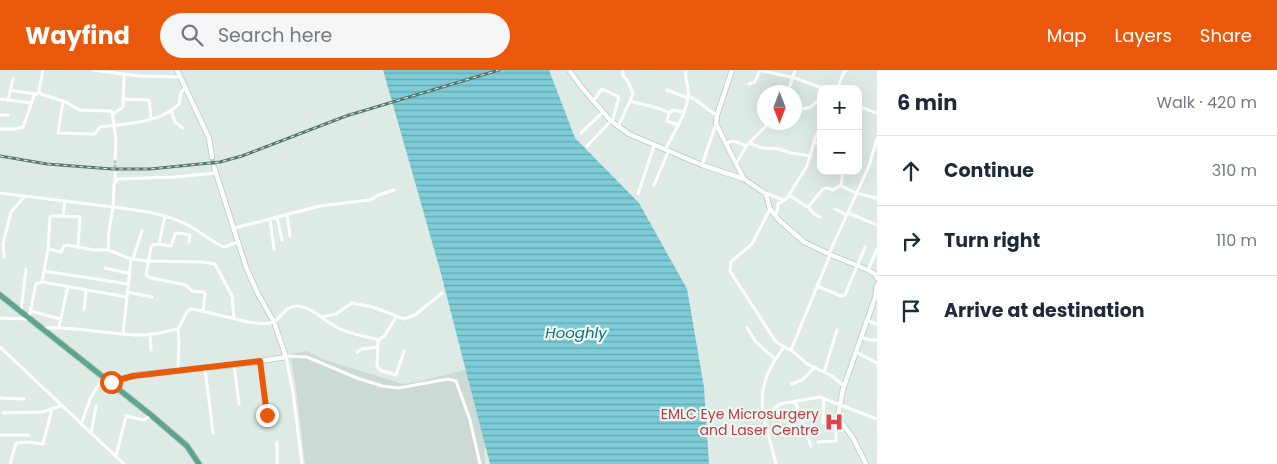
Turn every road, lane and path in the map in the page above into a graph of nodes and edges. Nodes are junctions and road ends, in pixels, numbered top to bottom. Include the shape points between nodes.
1 (43, 70) edge
2 (94, 70) edge
3 (134, 70) edge
4 (177, 70) edge
5 (569, 70) edge
6 (623, 70) edge
7 (686, 70) edge
8 (732, 70) edge
9 (759, 70) edge
10 (795, 70) edge
11 (847, 70) edge
12 (124, 74) junction
13 (134, 76) junction
14 (180, 77) junction
15 (792, 78) junction
16 (13, 79) dead end
17 (749, 84) dead end
18 (790, 85) edge
19 (839, 85) edge
20 (817, 86) edge
21 (186, 88) junction
22 (10, 90) junction
23 (667, 90) dead end
24 (37, 93) junction
25 (688, 97) junction
26 (123, 98) junction
27 (0, 99) edge
28 (8, 100) junction
29 (63, 101) junction
30 (593, 101) junction
31 (630, 101) junction
32 (817, 102) edge
33 (31, 103) junction
34 (862, 107) edge
35 (802, 109) edge
36 (171, 110) junction
37 (603, 112) junction
38 (683, 112) junction
39 (669, 113) junction
40 (877, 113) edge
41 (113, 114) junction
42 (0, 115) edge
43 (8, 115) dead end
44 (717, 115) junction
45 (151, 118) junction
46 (612, 121) junction
47 (716, 124) junction
48 (115, 125) junction
49 (678, 125) junction
50 (618, 127) junction
51 (183, 128) dead end
52 (0, 129) edge
53 (762, 130) edge
54 (820, 130) edge
55 (580, 133) dead end
56 (877, 139) edge
57 (814, 142) junction
58 (726, 143) junction
59 (817, 143) edge
60 (748, 145) junction
61 (587, 146) dead end
62 (654, 146) junction
63 (876, 150) edge
64 (667, 151) junction
65 (811, 156) junction
66 (212, 157) tunnel mouth
67 (115, 159) tunnel mouth
68 (737, 162) junction
69 (702, 165) junction
70 (214, 167) tunnel mouth
71 (115, 172) tunnel mouth
72 (216, 173) junction
73 (843, 175) edge
74 (744, 179) junction
75 (115, 181) junction
76 (654, 185) dead end
77 (841, 185) junction
78 (394, 190) dead end
79 (763, 192) junction
80 (0, 193) edge
81 (856, 193) junction
82 (638, 194) dead end
83 (789, 195) junction
84 (24, 197) junction
85 (877, 198) edge
86 (784, 200) junction
87 (65, 201) junction
88 (113, 207) junction
89 (808, 207) junction
90 (770, 209) junction
91 (835, 209) dead end
92 (287, 214) junction
93 (848, 214) junction
94 (63, 216) junction
95 (165, 216) junction
96 (277, 217) junction
97 (776, 217) junction
98 (820, 217) dead end
99 (270, 219) junction
100 (877, 225) edge
101 (235, 228) junction
102 (142, 230) dead end
103 (290, 236) dead end
104 (282, 240) dead end
105 (189, 242) dead end
106 (239, 242) junction
107 (2, 244) edge
108 (159, 244) junction
109 (78, 247) junction
110 (865, 247) dead end
111 (48, 249) junction
112 (274, 249) dead end
113 (877, 249) edge
114 (108, 250) junction
115 (829, 255) junction
116 (4, 257) dead end
117 (132, 259) junction
118 (149, 261) junction
119 (858, 266) junction
120 (104, 268) dead end
121 (26, 269) dead end
122 (868, 270) junction
123 (44, 271) junction
124 (128, 273) junction
125 (876, 275) edge
126 (42, 282) junction
127 (128, 284) junction
128 (877, 284) edge
129 (68, 286) junction
130 (818, 286) junction
131 (86, 290) junction
132 (127, 292) junction
133 (442, 293) dead end
134 (0, 295) edge
135 (127, 297) junction
136 (152, 298) dead end
137 (876, 298) edge
138 (84, 310) dead end
139 (21, 311) junction
140 (203, 312) junction
141 (30, 316) junction
142 (321, 317) junction
143 (396, 317) junction
144 (0, 318) edge
145 (234, 318) junction
146 (60, 319) junction
147 (866, 320) junction
148 (274, 322) junction
149 (877, 324) edge
150 (42, 328) junction
151 (58, 328) junction
152 (747, 328) dead end
153 (178, 329) junction
154 (837, 330) dead end
155 (123, 334) junction
156 (150, 334) junction
157 (860, 337) junction
158 (877, 340) edge
159 (379, 341) junction
160 (0, 347) edge
161 (378, 347) junction
162 (784, 347) junction
163 (151, 350) dead end
164 (791, 350) junction
165 (404, 351) dead end
166 (357, 352) dead end
167 (856, 352) junction
168 (286, 356) junction
169 (775, 359) junction
170 (260, 361) junction
171 (877, 363) edge
172 (234, 364) junction
173 (205, 367) junction
174 (814, 367) junction
175 (178, 371) junction
176 (824, 372) junction
177 (104, 376) junction
178 (111, 382) junction
179 (791, 384) dead end
180 (844, 386) junction
181 (0, 398) edge
182 (824, 398) junction
183 (24, 399) dead end
184 (795, 401) junction
185 (239, 404) dead end
186 (839, 404) junction
187 (62, 406) junction
188 (96, 406) dead end
189 (52, 409) junction
190 (3, 413) dead end
191 (151, 415) junction
192 (267, 415) dead end
193 (839, 419) junction
194 (877, 419) edge
195 (764, 422) junction
196 (823, 423) dead end
197 (81, 425) junction
198 (213, 433) dead end
199 (91, 434) junction
200 (0, 435) edge
201 (29, 435) dead end
202 (277, 442) dead end
203 (818, 442) dead end
204 (811, 446) dead end
205 (116, 456) junction
206 (10, 464) edge
207 (124, 464) edge
208 (200, 464) edge
209 (277, 464) edge
210 (302, 464) edge
211 (480, 464) edge
212 (776, 464) edge
213 (866, 464) edge

1 - 24 street
2 - 12 street
3 - 13 street
4 - 14 street
5 - 30 street
6 - 31 street via 633,92
7 - 25 street
8 - 44 street
9 - 15 street
9 - 17 street via 755,82
10 - 15 street
11 - 19 street
12 - 13 street
12 - 26 street
13 - 14 street
14 - 21 street
15 - 18 street
15 - 20 street
16 - 22 street
21 - 36 street via 181,92 179,104
21 - 66 street via 208,138
22 - 24 street
22 - 28 street
23 - 25 street
24 - 29 street
24 - 33 street
25 - 38 street
25 - 44 street via 698,100
26 - 41 street via 122,108
26 - 45 street via 149,100
27 - 28 street
28 - 33 street
29 - 41 street via 79,110 109,111
29 - 48 street via 59,133 95,134 100,127
30 - 37 street
30 - 46 street via 602,89 619,97
31 - 39 street
31 - 50 street
32 - 35 street
33 - 52 street via 22,126
34 - 40 street
36 - 45 street
36 - 51 street via 175,122
37 - 46 street
37 - 55 street
38 - 39 street via 673,110
38 - 49 street
39 - 49 street via 667,121
41 - 48 street
42 - 43 street
44 - 47 street
45 - 48 street
46 - 50 street
46 - 61 street
47 - 58 street
47 - 69 street
48 - 67 street
49 - 64 street
50 - 62 street
53 - 60 street
54 - 57 street
56 - 63 street
57 - 59 street
57 - 65 street
58 - 60 street via 734,141
58 - 68 street
60 - 65 street
60 - 68 street
62 - 64 street
62 - 82 street
63 - 81 street
64 - 69 street
64 - 76 street
65 - 83 street
68 - 74 street
69 - 74 street
70 - 72 street
71 - 75 street
72 - 75 street via 121,178
72 - 101 street
73 - 77 street
74 - 79 street
75 - 88 street
77 - 81 street
77 - 89 street via 833,190 823,189
78 - 92 street via 370,200
79 - 86 street
79 - 90 street
80 - 84 street
81 - 85 street
81 - 93 street
83 - 86 street
83 - 89 street
84 - 87 street
84 - 107 street via 10,212
86 - 97 street via 778,204
87 - 88 street
87 - 94 street
88 - 95 street
88 - 114 street
89 - 98 street
90 - 97 street
90 - 162 street via 752,244 733,259 729,268 772,337
91 - 93 street
92 - 96 street
92 - 103 street
93 - 100 street
93 - 115 street
94 - 109 street via 80,217
94 - 111 street via 50,217
95 - 106 street via 222,246
95 - 108 street
96 - 99 street
96 - 104 street
97 - 115 street via 804,242
99 - 101 street
99 - 112 street
101 - 106 street
102 - 117 street
105 - 108 street via 190,235 178,233 171,246
106 - 148 street via 250,277
107 - 116 street
108 - 118 street via 152,246
109 - 111 street via 65,245 61,252
109 - 114 street
110 - 119 street
111 - 123 street
113 - 122 street
114 - 117 street
115 - 119 street
115 - 130 street
117 - 118 street
117 - 124 street
118 - 140 street via 147,276 205,293
118 - 145 street via 215,264 232,296
119 - 122 street
119 - 130 street via 844,296
120 - 124 street
121 - 139 street
122 - 125 street
123 - 126 street
123 - 127 street
124 - 127 street
126 - 129 street
126 - 141 street via 36,284
127 - 132 street
128 - 137 street
129 - 131 street
129 - 146 street
130 - 164 street
131 - 135 street
131 - 138 street
132 - 135 street
132 - 136 street
133 - 143 street via 410,318
134 - 139 main road
135 - 155 street
137 - 147 street
139 - 141 main road
140 - 145 street
140 - 153 street via 188,310
141 - 144 street
141 - 146 street
141 - 150 main road
142 - 143 street via 336,314 352,303 373,307
142 - 148 street via 294,306
142 - 159 street via 338,328
143 - 159 street
145 - 148 street
146 - 151 street
147 - 149 street
147 - 157 street
148 - 168 street
150 - 151 street
150 - 177 main road
151 - 155 street
152 - 169 street via 756,342
153 - 156 street
153 - 175 street
154 - 176 street
155 - 156 street
156 - 163 street
157 - 158 street
157 - 167 street
159 - 161 street
160 - 187 street
161 - 165 street via 378,368 394,375 398,373
161 - 166 street
162 - 164 street
162 - 169 street
164 - 174 street
167 - 171 street
167 - 180 street
168 - 170 street
168 - 210 street
168 - 211 street via 307,357 382,386 399,388 448,379 456,381 470,420
169 - 195 street via 765,378 761,406
170 - 172 street
170 - 192 street
172 - 173 street
172 - 185 street
173 - 175 street
173 - 198 street
174 - 176 street
174 - 179 street via 802,380
175 - 178 street
176 - 180 street
177 - 178 main road
177 - 197 street via 90,399
178 - 191 main road
180 - 186 street
181 - 183 street
182 - 184 street
182 - 186 street
182 - 196 street
184 - 195 street via 776,406
184 - 204 street
186 - 193 street
186 - 194 street
187 - 189 street
187 - 197 street
188 - 199 street
189 - 190 street
189 - 206 street via 44,444 16,444
191 - 205 street via 144,420 126,416
191 - 208 main road via 186,446
193 - 203 street via 836,441
193 - 213 street
195 - 212 street
197 - 199 street
199 - 205 street
200 - 201 street
202 - 209 street
205 - 207 street

